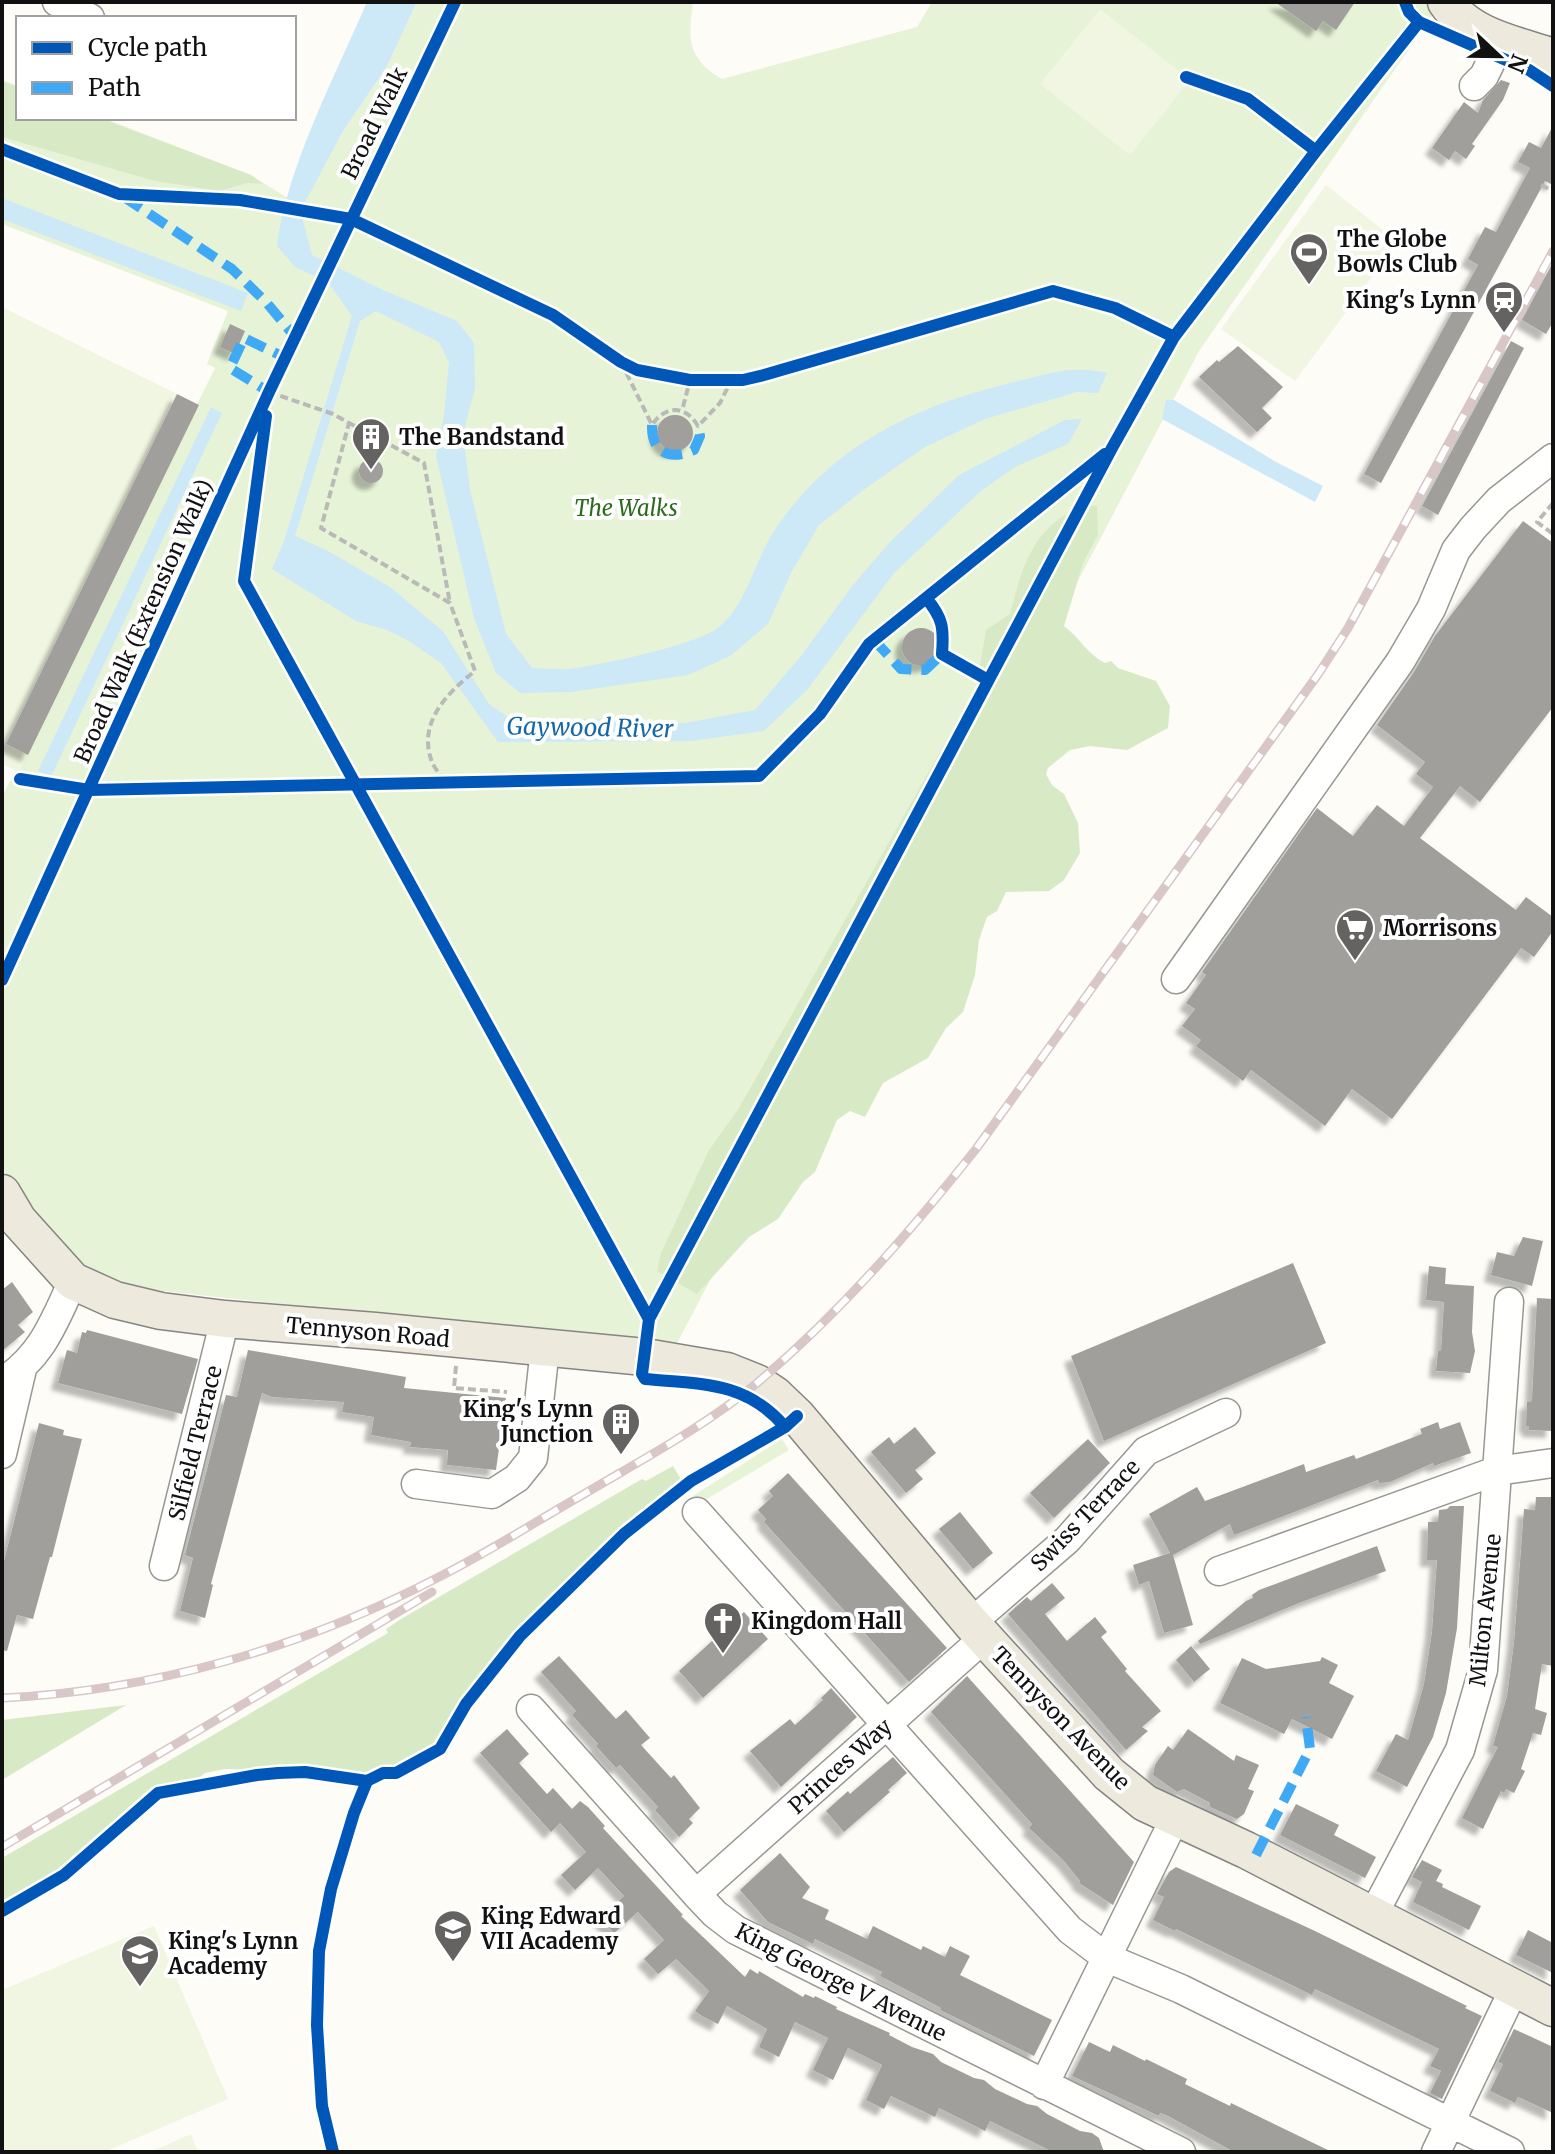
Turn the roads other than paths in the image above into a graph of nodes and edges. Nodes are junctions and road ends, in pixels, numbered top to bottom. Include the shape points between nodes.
1 (57, 2) edge
2 (1446, 2) edge
3 (86, 16) edge
4 (1502, 39) junction
5 (1553, 57) edge
6 (1474, 86) dead end
7 (1553, 458) edge
8 (1176, 979) dead end
9 (2, 1193) edge
10 (73, 1281) junction
11 (1509, 1302) dead end
12 (225, 1319) junction
13 (545, 1348) junction
14 (12, 1376) edge
15 (775, 1395) joint
16 (1212, 1412) dead end
17 (2, 1454) edge
18 (1553, 1463) edge
19 (1496, 1471) junction
20 (416, 1484) dead end
21 (697, 1512) dead end
22 (164, 1566) dead end
23 (1219, 1571) dead end
24 (977, 1630) junction
25 (531, 1709) dead end
26 (887, 1724) junction
27 (1175, 1818) junction
28 (696, 1894) junction
29 (1372, 1917) junction
30 (1107, 1958) junction
31 (1514, 1989) junction
32 (1553, 2008) edge
33 (1044, 2085) junction
34 (1450, 2124) junction
35 (1181, 2152) edge
36 (1436, 2152) edge
37 (1510, 2152) edge

1 - 3 street
2 - 4 main road via 1475,30
4 - 5 main road
4 - 6 street
7 - 8 street via 1499,500 1456,550 1431,609 1400,662
9 - 10 main road, Tennyson Road via 18,1220
10 - 12 main road, Tennyson Road via 115,1300
10 - 14 street via 46,1340
11 - 19 street, Milton Avenue
12 - 13 main road, Tennyson Road
12 - 22 street, Silfield Terrace
13 - 15 main road, Tennyson Road via 727,1371
13 - 20 street via 533,1458 517,1478 492,1494
14 - 17 street
15 - 24 main road, Tennyson Avenue
16 - 24 street, Swiss Terrace via 1146,1451
18 - 19 street
19 - 23 street
19 - 29 street, Milton Avenue via 1487,1636 1474,1706 1460,1750
21 - 26 street
24 - 26 street, Princes Way
24 - 27 main road, Tennyson Avenue via 1109,1774 1145,1803
25 - 28 street, King George V Avenue
26 - 28 street, Princes Way
26 - 30 street via 1070,1930
27 - 29 main road, Tennyson Avenue
27 - 30 street
28 - 33 street, King George V Avenue via 715,1914 769,1948
29 - 31 main road, Tennyson Avenue
30 - 33 street
30 - 34 street via 1181,1989
31 - 32 main road, Tennyson Avenue
31 - 34 street
33 - 35 street, King George V Avenue
34 - 36 street
34 - 37 street

